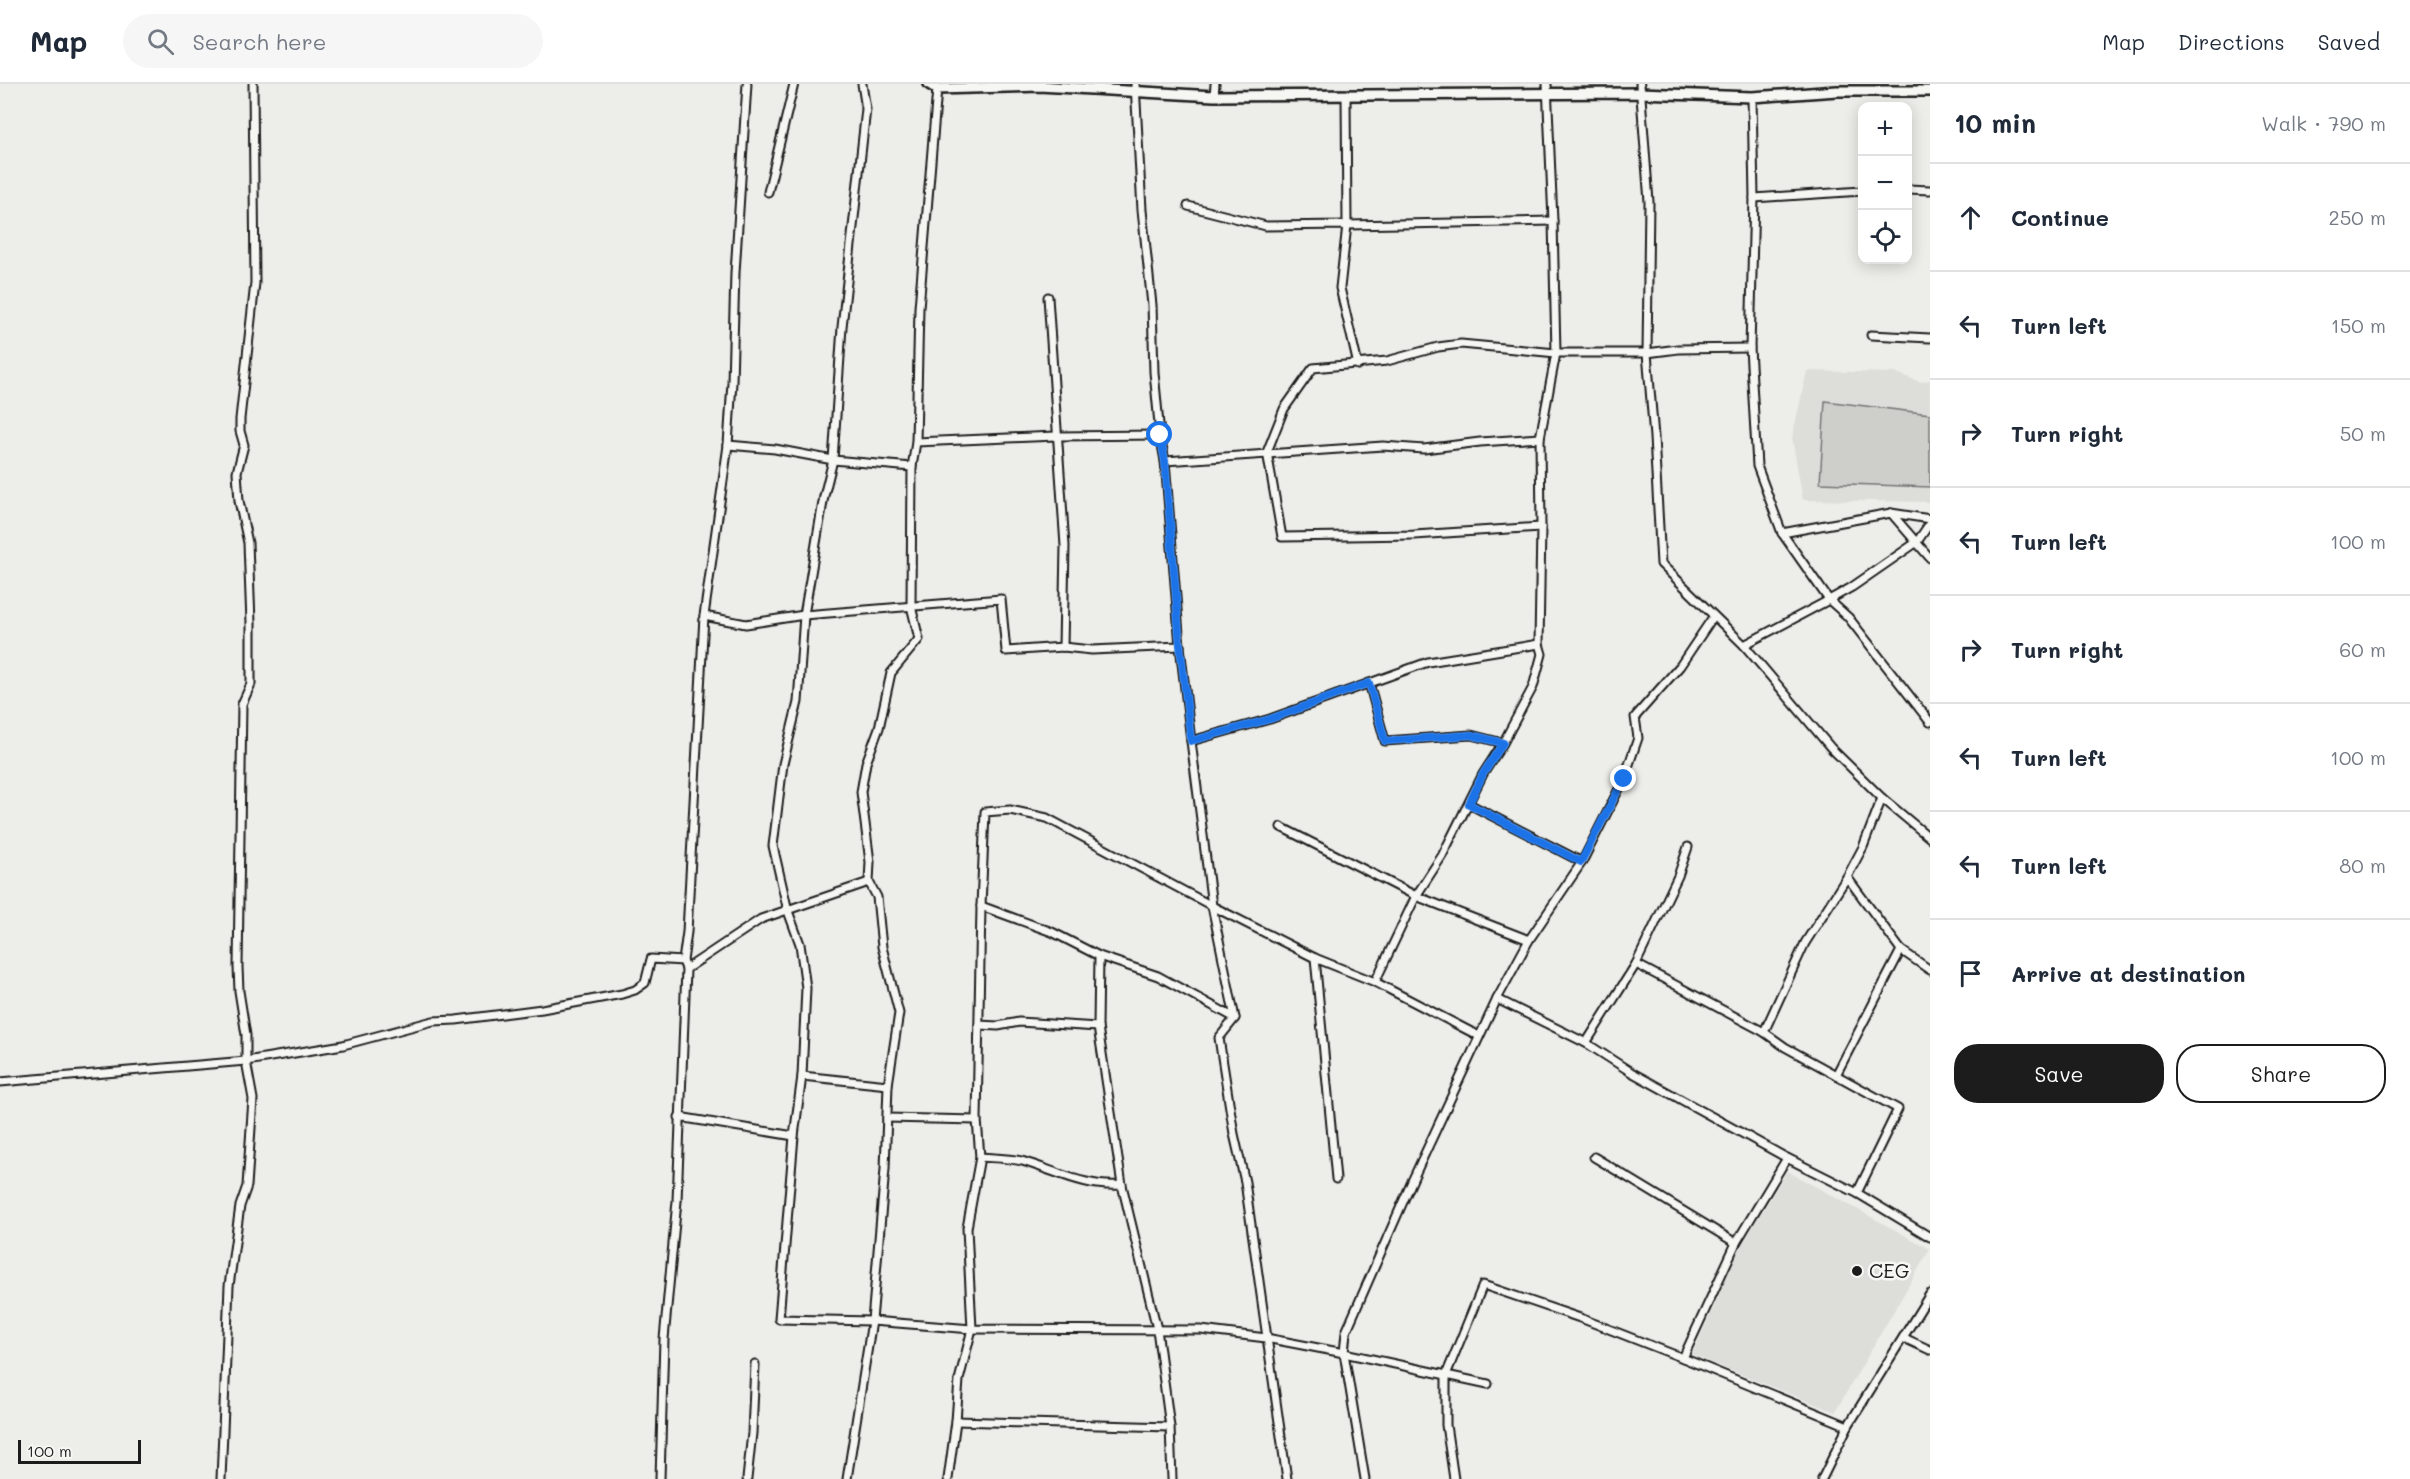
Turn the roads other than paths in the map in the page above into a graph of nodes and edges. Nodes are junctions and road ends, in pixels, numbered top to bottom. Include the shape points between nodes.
1 (253, 84) edge
2 (747, 84) edge
3 (794, 84) edge
4 (862, 84) edge
5 (1215, 84) edge
6 (1547, 84) edge
7 (933, 87) edge
8 (1135, 87) edge
9 (1836, 87) edge
10 (1640, 89) edge
11 (1930, 91) edge
12 (1214, 96) junction
13 (1346, 96) junction
14 (1546, 96) junction
15 (1752, 97) junction
16 (1912, 189) edge
17 (1930, 190) edge
18 (1858, 191) edge
19 (768, 192) dead end
20 (1754, 198) junction
21 (1188, 206) dead end
22 (1553, 221) junction
23 (1347, 225) junction
24 (1048, 297) dead end
25 (1870, 335) dead end
26 (1930, 338) edge
27 (1750, 348) junction
28 (1556, 353) junction
29 (1647, 353) junction
30 (1358, 365) junction
31 (1160, 435) junction
32 (1056, 436) junction
33 (1540, 438) junction
34 (916, 442) junction
35 (728, 445) junction
36 (1267, 452) junction
37 (833, 460) junction
38 (1165, 461) junction
39 (912, 467) junction
40 (1891, 513) junction
41 (1930, 521) edge
42 (1541, 527) junction
43 (1782, 533) junction
44 (1917, 542) junction
45 (1930, 558) edge
46 (1829, 600) junction
47 (911, 606) junction
48 (804, 615) junction
49 (704, 616) junction
50 (1713, 617) junction
51 (1539, 644) junction
52 (1180, 645) junction
53 (1744, 645) junction
54 (1063, 646) junction
55 (1369, 683) junction
56 (1930, 722) edge
57 (1191, 741) junction
58 (1503, 743) junction
59 (1882, 798) junction
60 (1469, 804) junction
61 (1281, 827) dead end
62 (1930, 838) edge
63 (1688, 847) dead end
64 (1581, 862) junction
65 (1847, 877) junction
66 (869, 882) junction
67 (1416, 896) junction
68 (981, 906) junction
69 (1212, 906) junction
70 (788, 911) junction
71 (1528, 940) junction
72 (1901, 950) junction
73 (1099, 956) junction
74 (1316, 958) junction
75 (1636, 964) junction
76 (684, 965) junction
77 (1930, 970) edge
78 (1375, 982) junction
79 (1497, 999) junction
80 (1234, 1018) junction
81 (979, 1025) junction
82 (1098, 1027) junction
83 (1764, 1032) junction
84 (1479, 1036) junction
85 (1586, 1043) junction
86 (246, 1061) junction
87 (1836, 1075) junction
88 (802, 1076) junction
89 (0, 1083) edge
90 (888, 1085) junction
91 (679, 1117) junction
92 (887, 1118) junction
93 (977, 1120) junction
94 (794, 1136) junction
95 (980, 1157) junction
96 (1594, 1157) dead end
97 (1787, 1158) junction
98 (1336, 1179) dead end
99 (1122, 1185) junction
100 (1857, 1193) junction
101 (1930, 1237) edge
102 (1737, 1243) junction
103 (1930, 1294) edge
104 (872, 1321) junction
105 (972, 1329) junction
106 (1157, 1329) junction
107 (1266, 1338) junction
108 (1904, 1338) junction
109 (1930, 1350) edge
110 (1344, 1353) junction
111 (1683, 1358) junction
112 (755, 1364) dead end
113 (1446, 1375) junction
114 (1488, 1384) dead end
115 (956, 1421) junction
116 (1848, 1426) junction
117 (1170, 1427) junction
118 (221, 1479) edge
119 (660, 1479) edge
120 (747, 1479) edge
121 (847, 1479) edge
122 (948, 1479) edge
123 (1172, 1479) edge
124 (1287, 1479) edge
125 (1365, 1479) edge
126 (1454, 1479) edge
127 (1822, 1479) edge

1 - 86 street via 255,283 240,420 244,445 237,472 248,543 251,623 250,684 242,704 238,957
2 - 35 street
3 - 19 street
4 - 37 street via 866,109 842,327
5 - 12 street
6 - 14 street
7 - 8 street
7 - 34 street via 919,308
8 - 12 street
8 - 31 street
9 - 11 street
9 - 15 street
10 - 14 street
10 - 15 street
10 - 29 street via 1649,202
12 - 13 street
13 - 14 street
13 - 23 street
14 - 22 street
15 - 20 street
16 - 17 street
18 - 20 street
20 - 27 street
21 - 23 street via 1266,226
22 - 23 street
22 - 28 street
23 - 30 street via 1340,288
24 - 32 street
25 - 26 street
27 - 29 street
27 - 43 street via 1757,466
28 - 29 street
28 - 30 street via 1461,344
28 - 33 street
29 - 50 street via 1661,564
30 - 36 street via 1312,368 1284,408
31 - 32 street
31 - 38 street
32 - 34 street
32 - 54 street via 1065,546
33 - 36 street via 1424,449
33 - 42 street
34 - 39 street
35 - 37 street
35 - 49 street
36 - 38 street
36 - 42 street via 1282,537 1414,535
37 - 39 street
37 - 48 street
38 - 52 street
39 - 47 street
40 - 41 street
40 - 43 street
40 - 44 street
41 - 44 street
42 - 51 street
43 - 46 street
44 - 45 street
44 - 46 street
46 - 53 street
46 - 56 street via 1848,616
47 - 48 street
47 - 54 street via 1001,599 1006,651
47 - 66 street via 919,639 891,673 861,792
48 - 49 street via 746,624
48 - 70 street via 798,702 783,764 773,846
49 - 76 street
50 - 53 street
50 - 64 street via 1680,666 1635,717 1638,738 1624,779
51 - 55 street via 1428,662
51 - 58 street via 1542,654 1533,687
52 - 54 street via 1092,650
52 - 57 street
53 - 59 street via 1831,748
55 - 57 street via 1270,719
55 - 58 street via 1385,741 1471,735
57 - 69 street
58 - 60 street
59 - 62 street
59 - 65 street
60 - 64 street
60 - 67 street
61 - 67 street
63 - 75 street
64 - 71 street
65 - 72 street
65 - 83 street via 1805,943
66 - 70 street
66 - 90 street via 877,897 882,947 899,1013
67 - 71 street
67 - 78 street
68 - 69 street via 985,812 1010,810 1047,818
68 - 73 street
68 - 81 street
69 - 74 street
69 - 80 street
70 - 76 street via 761,919
70 - 88 street via 800,944 806,988
71 - 79 street
72 - 77 street
72 - 87 street
73 - 80 street via 1158,976
73 - 82 street
74 - 78 street
74 - 98 street
75 - 83 street
75 - 85 street
76 - 86 street via 651,959 645,983 622,994 542,1009 433,1021 343,1045
76 - 91 street
78 - 84 street
79 - 84 street
79 - 85 street
80 - 107 street via 1219,1038 1245,1182
81 - 82 street via 1019,1022
81 - 93 street
82 - 99 street
83 - 87 street
84 - 110 street via 1346,1332
85 - 97 street
86 - 89 street
86 - 118 street via 253,1099 247,1186 240,1206 229,1286
87 - 100 street via 1898,1109
88 - 90 street
88 - 94 street
90 - 92 street
91 - 94 street
91 - 119 street via 677,1201 664,1338
92 - 93 street
92 - 104 street
93 - 95 street
94 - 104 street via 779,1319
95 - 99 street via 1022,1161 1092,1184
95 - 105 street via 967,1228
96 - 102 street
97 - 100 street
97 - 102 street
99 - 106 street
100 - 101 street
102 - 111 street
103 - 108 street
104 - 105 street
104 - 121 street
105 - 106 street
105 - 115 street via 959,1380
106 - 107 street
106 - 117 street
107 - 110 street
107 - 124 street
108 - 109 street
108 - 116 street
110 - 113 street
110 - 125 street
111 - 113 street via 1483,1286
111 - 116 street
112 - 120 street
113 - 114 street
113 - 126 street via 1446,1425
115 - 117 street
115 - 122 street
116 - 127 street
117 - 123 street

